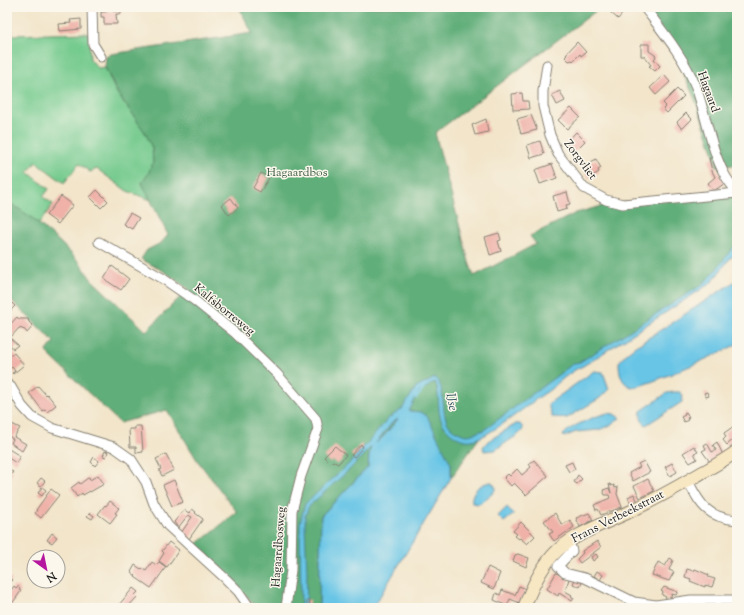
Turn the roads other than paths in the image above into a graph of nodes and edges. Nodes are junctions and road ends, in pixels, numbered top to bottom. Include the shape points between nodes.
1 (92, 7) edge
2 (644, 7) edge
3 (100, 57) dead end
4 (547, 66) dead end
5 (737, 192) edge
6 (99, 242) dead end
7 (7, 384) edge
8 (316, 419) joint
9 (737, 451) edge
10 (688, 481) junction
11 (737, 520) edge
12 (569, 542) junction
13 (737, 600) edge
14 (250, 608) edge
15 (286, 608) edge
16 (524, 608) edge

1 - 3 street via 93,44
2 - 5 street, Hagaard via 677,50 686,67 695,85 719,162
4 - 5 street, Zorgvliet via 543,106 550,135 558,154 584,188 606,200 623,204
6 - 8 street, Kalfsborreweg via 162,278 235,333 277,374
7 - 14 street via 32,418 52,428 114,447 131,459 146,482 154,504 168,526 238,591
8 - 15 street, Hagaardbosweg via 318,429 292,511 291,570
9 - 10 main road, Frans Verbeekstraat
10 - 11 street via 696,497 709,512 720,518
10 - 12 main road, Frans Verbeekstraat via 628,513 587,530
12 - 13 street via 572,551 558,566 565,573 585,578 634,602 656,605 691,600
12 - 16 main road, Frans Verbeekstraat via 554,555 538,577

